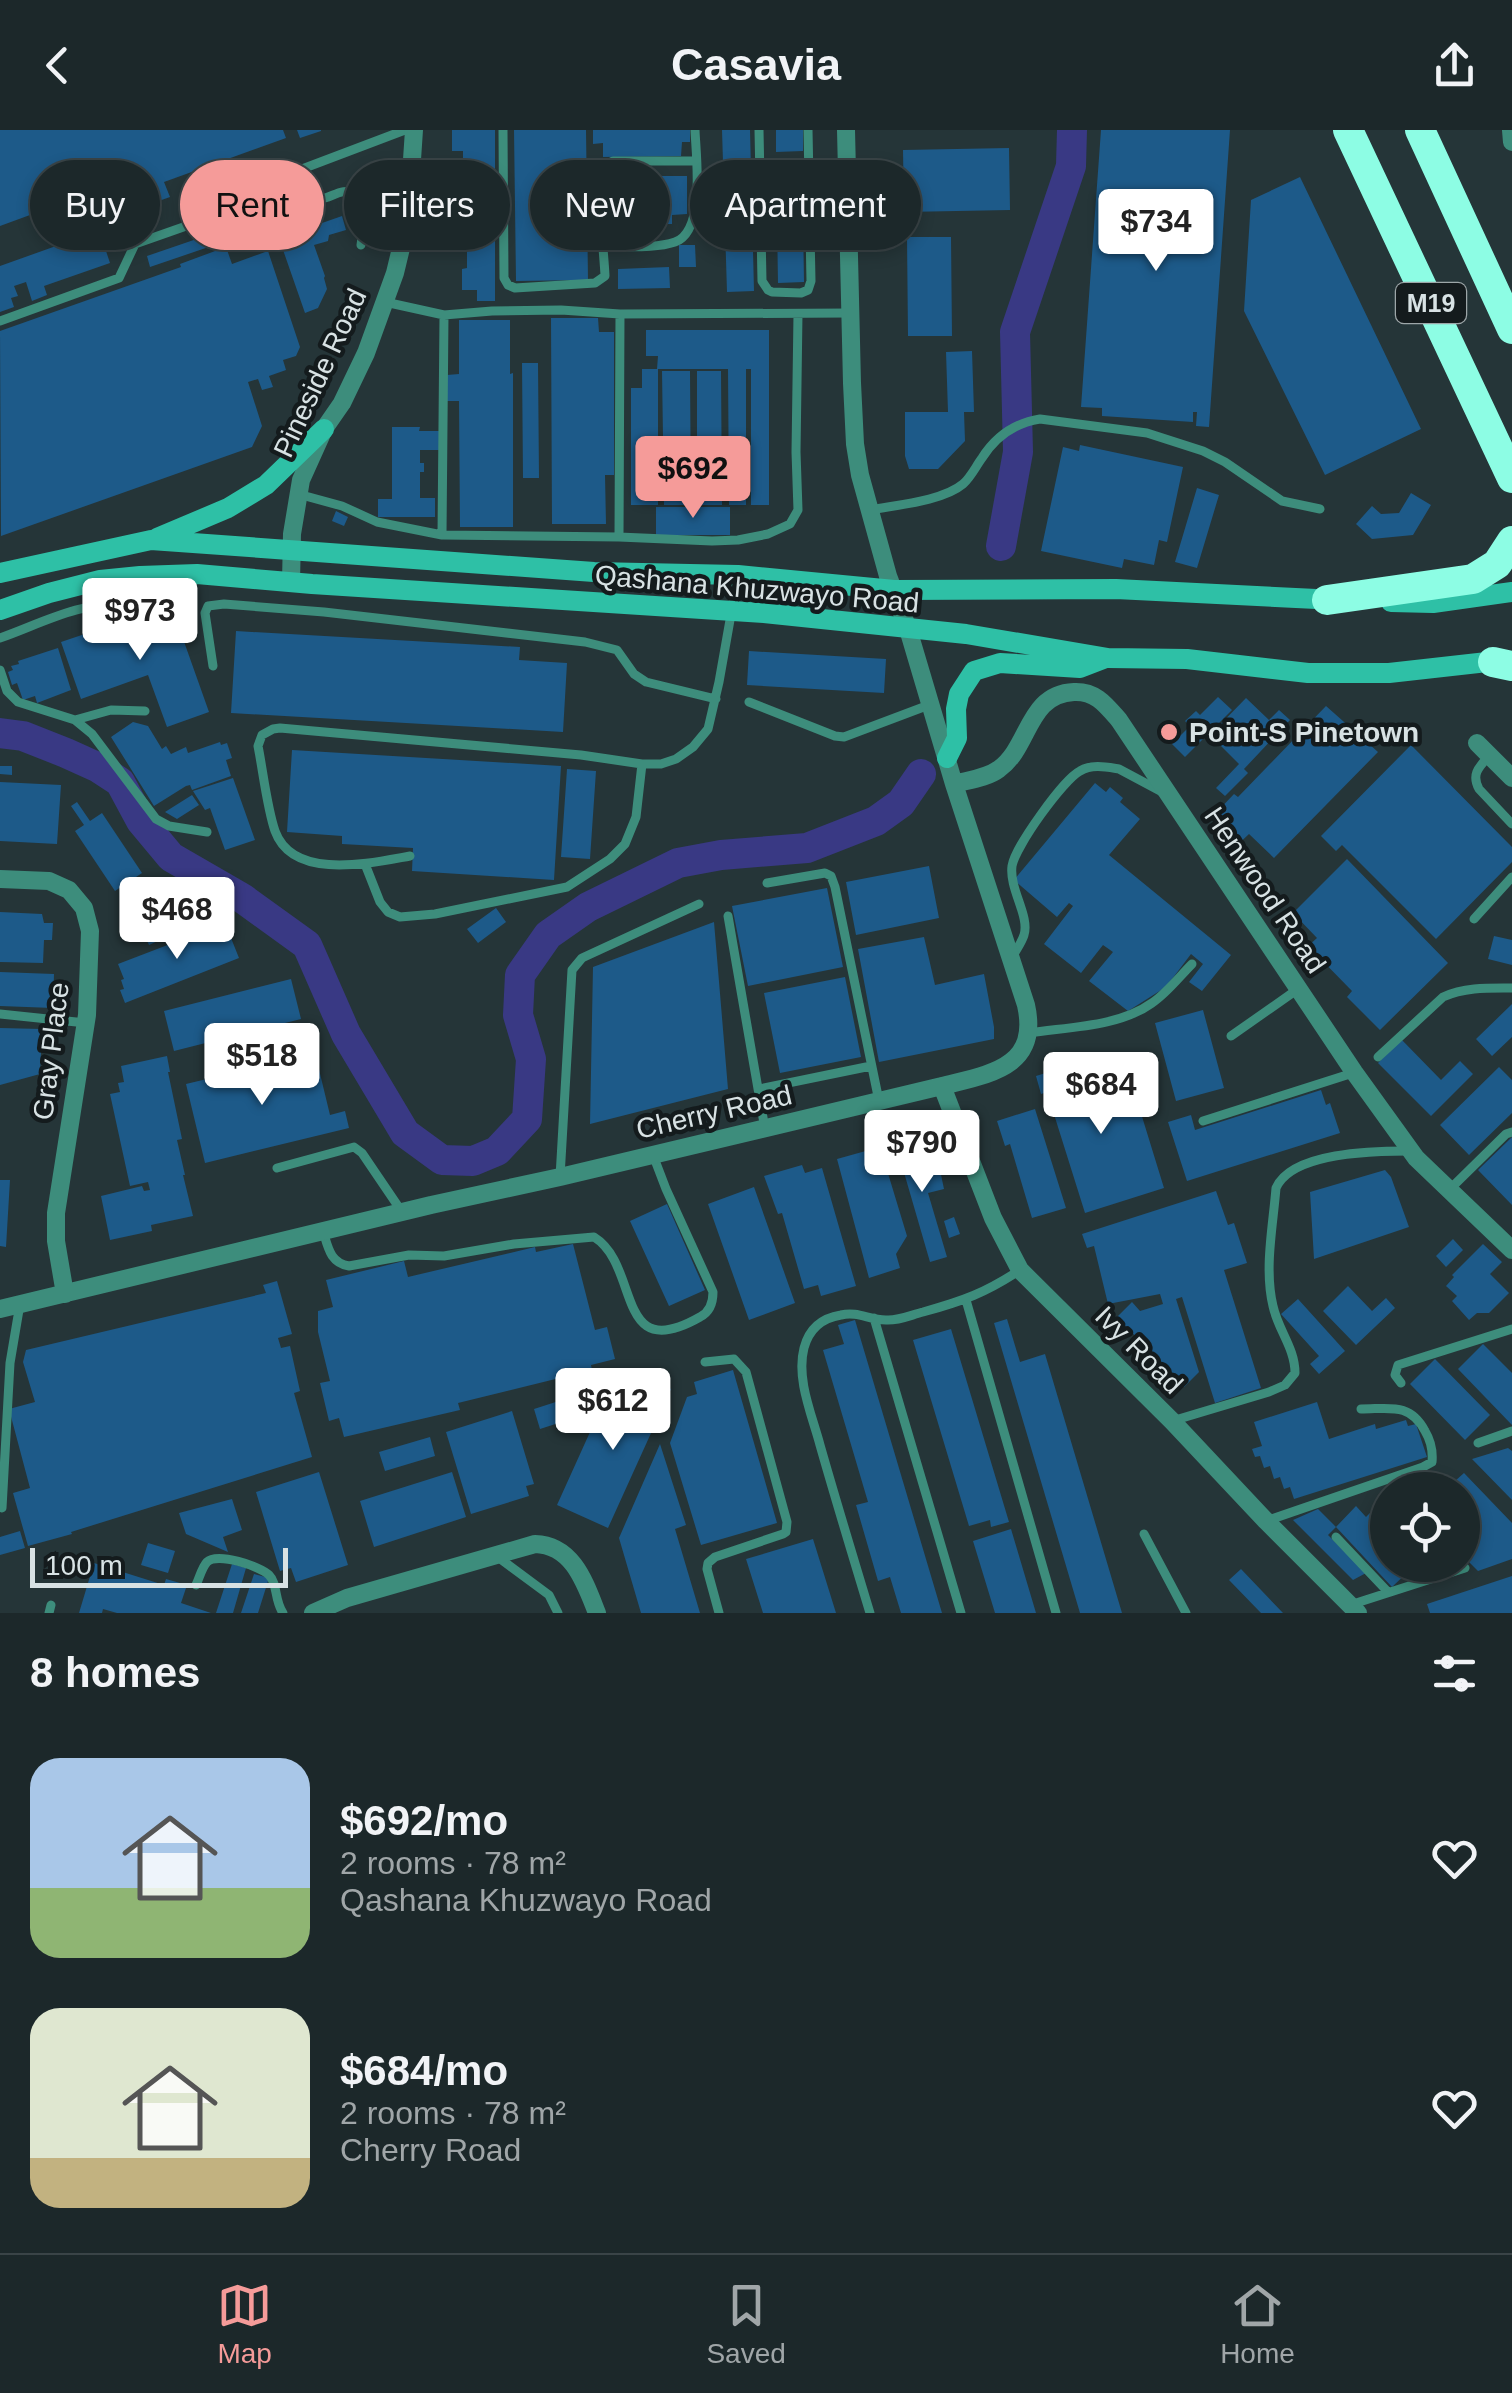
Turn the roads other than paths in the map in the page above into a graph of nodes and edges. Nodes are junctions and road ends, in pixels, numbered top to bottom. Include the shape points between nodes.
1 (405, 130) edge
2 (414, 130) edge
3 (503, 130) edge
4 (694, 130) edge
5 (760, 130) edge
6 (808, 130) edge
7 (846, 130) edge
8 (1348, 130) edge
9 (1420, 130) edge
10 (1510, 130) edge
11 (1512, 142) edge
12 (322, 160) edge
13 (696, 160) edge
14 (180, 228) edge
15 (604, 250) edge
16 (385, 302) junction
17 (850, 312) junction
18 (620, 314) junction
19 (798, 314) junction
20 (444, 315) junction
21 (0, 321) edge
22 (1510, 322) edge
23 (324, 429) junction
24 (1512, 478) edge
25 (298, 494) junction
26 (870, 510) junction
27 (1320, 510) dead end
28 (442, 535) junction
29 (620, 537) junction
30 (151, 540) junction
31 (1512, 541) edge
32 (291, 551) junction
33 (0, 572) edge
34 (738, 575) junction
35 (291, 582) junction
36 (894, 590) junction
37 (1512, 592) edge
38 (1327, 600) junction
39 (124, 606) dead end
40 (0, 610) edge
41 (732, 611) junction
42 (908, 629) junction
43 (0, 638) edge
44 (1108, 658) junction
45 (1506, 662) edge
46 (213, 666) dead end
47 (0, 670) edge
48 (716, 700) junction
49 (749, 702) dead end
50 (932, 704) junction
51 (145, 712) dead end
52 (75, 720) junction
53 (1483, 750) joint
54 (947, 758) junction
55 (642, 764) junction
56 (1512, 778) edge
57 (954, 784) junction
58 (1170, 796) junction
59 (1512, 824) edge
60 (207, 832) dead end
61 (410, 856) dead end
62 (365, 864) junction
63 (1512, 877) edge
64 (0, 879) edge
65 (766, 884) dead end
66 (699, 904) dead end
67 (728, 916) dead end
68 (1474, 919) dead end
69 (1011, 958) junction
70 (1192, 964) dead end
71 (1512, 988) edge
72 (1298, 989) junction
73 (0, 1014) edge
74 (86, 1023) junction
75 (1029, 1033) junction
76 (1232, 1036) dead end
77 (1378, 1057) dead end
78 (871, 1066) junction
79 (1354, 1072) junction
80 (942, 1086) junction
81 (759, 1089) junction
82 (879, 1102) junction
83 (1203, 1121) dead end
84 (764, 1129) junction
85 (1512, 1132) edge
86 (1411, 1151) junction
87 (653, 1155) junction
88 (277, 1168) dead end
89 (560, 1177) junction
90 (1449, 1190) junction
91 (402, 1212) junction
92 (323, 1232) junction
93 (1512, 1250) edge
94 (1020, 1270) junction
95 (64, 1294) junction
96 (966, 1300) junction
97 (20, 1304) junction
98 (0, 1309) edge
99 (874, 1318) junction
100 (1512, 1329) edge
101 (705, 1362) dead end
102 (5, 1364) edge
103 (1400, 1384) dead end
104 (1361, 1409) dead end
105 (1172, 1422) junction
106 (1512, 1431) edge
107 (1478, 1442) dead end
108 (2, 1508) dead end
109 (1266, 1520) junction
110 (1144, 1534) dead end
111 (1336, 1536) dead end
112 (495, 1554) junction
113 (1420, 1582) edge
114 (196, 1585) dead end
115 (1388, 1592) junction
116 (1352, 1610) edge
117 (283, 1613) edge
118 (313, 1613) edge
119 (558, 1613) edge
120 (597, 1613) edge
121 (718, 1613) edge
122 (870, 1613) edge
123 (962, 1613) edge
124 (1056, 1613) edge
125 (1186, 1613) edge

1 - 12 lane
2 - 16 street, Pineside Road via 408,219
3 - 15 lane via 508,285 599,282
4 - 13 lane
5 - 6 lane via 762,281 772,292 801,293 811,282
7 - 17 street
8 - 24 highway, M19
9 - 22 highway, M19
10 - 11 street
14 - 21 lane via 135,244 118,278
16 - 20 lane
16 - 23 street, Pineside Road via 358,370
17 - 19 lane
17 - 26 street via 855,444
18 - 19 lane
18 - 20 lane
18 - 29 lane
19 - 29 lane via 793,522 738,540
20 - 28 lane
23 - 25 street, Pineside Road
23 - 30 main road via 266,484
25 - 28 lane via 377,522
25 - 32 street, Pineside Road
26 - 27 lane via 953,490 1011,428 1040,419 1148,434 1203,451 1282,501
26 - 36 street
28 - 29 lane
30 - 32 main road, Qashana Khuzwayo Road
30 - 33 main road, Qashana Khuzwayo Road
31 - 38 highway via 1497,564 1472,578
32 - 34 main road, Qashana Khuzwayo Road
32 - 35 street, Pineside Road
34 - 36 main road, Qashana Khuzwayo Road
34 - 41 lane
35 - 40 main road, Qashana Khuzwayo Road via 140,576 49,592
35 - 41 main road, Qashana Khuzwayo Road
36 - 38 main road, Qashana Khuzwayo Road via 1116,589
36 - 42 street
37 - 38 main road, Qashana Khuzwayo Road via 1433,603
39 - 43 lane via 92,607
41 - 42 main road, Qashana Khuzwayo Road
41 - 48 lane
42 - 44 main road, Qashana Khuzwayo Road
42 - 50 street
44 - 45 main road, Qashana Khuzwayo Road via 1308,673
44 - 54 main road via 1080,668 1000,663 974,672 959,694 957,738
46 - 48 lane via 205,613 208,606 224,604 585,642 617,650 646,682
47 - 52 lane via 18,702
48 - 55 lane via 708,730 693,748 676,760
49 - 50 lane via 835,736
50 - 54 street
51 - 52 lane via 112,710
52 - 60 lane via 156,819
53 - 56 street
53 - 59 lane via 1476,782
54 - 57 street
55 - 62 lane via 636,817 625,844 567,887 400,917 380,902
55 - 62 lane via 280,728 262,735 258,746 275,833 286,850 307,863
57 - 58 street, Henwood Road via 1000,768 1041,706 1083,692 1104,702
57 - 69 street
58 - 69 lane via 1119,769 1083,768 1069,780 1012,865 1025,934
58 - 72 street, Henwood Road
61 - 62 lane
63 - 68 lane
64 - 74 street, Gray Place via 55,882 84,908 90,931
65 - 78 lane via 831,876
66 - 89 lane via 575,964
67 - 81 lane
69 - 75 street
70 - 75 lane via 1156,1002 1131,1014
71 - 77 lane via 1443,997
72 - 76 lane
72 - 79 street, Henwood Road
73 - 74 lane
74 - 95 street, Gray Place via 56,1212
75 - 80 street, Cherry Road via 1019,1055 1003,1068
78 - 81 lane
78 - 82 lane
79 - 83 lane
79 - 86 street, Henwood Road
80 - 82 street, Cherry Road
80 - 94 street, Ivy Road via 992,1218
81 - 84 lane
82 - 84 street, Cherry Road
84 - 87 street, Cherry Road
85 - 90 lane
86 - 90 street, Henwood Road
86 - 105 lane via 1348,1154 1280,1179 1269,1287 1296,1373 1269,1392
87 - 89 street, Cherry Road
87 - 92 lane via 713,1300 704,1315 671,1331 646,1326 608,1249 594,1237 349,1266 333,1257
88 - 91 lane via 354,1147
89 - 91 street, Cherry Road
90 - 93 street, Henwood Road
91 - 92 street, Cherry Road
92 - 95 street, Cherry Road
94 - 96 lane
94 - 105 street, Ivy Road
95 - 97 street, Cherry Road
96 - 99 lane via 892,1320
96 - 124 lane
97 - 98 street, Cherry Road
97 - 102 lane
99 - 122 lane via 830,1317 817,1325 802,1361
99 - 123 lane
100 - 103 lane via 1398,1365
101 - 121 lane via 734,1359 746,1372 787,1522 783,1534 708,1563
102 - 108 lane
104 - 109 lane via 1414,1414 1432,1462
105 - 109 street, Ivy Road
106 - 107 lane
109 - 116 street, Ivy Road
110 - 125 lane
111 - 115 lane
112 - 118 street
112 - 119 lane via 549,1595
112 - 120 street via 535,1544 556,1548 582,1576
113 - 115 lane
114 - 117 lane via 206,1562 245,1564 270,1576
115 - 116 lane

